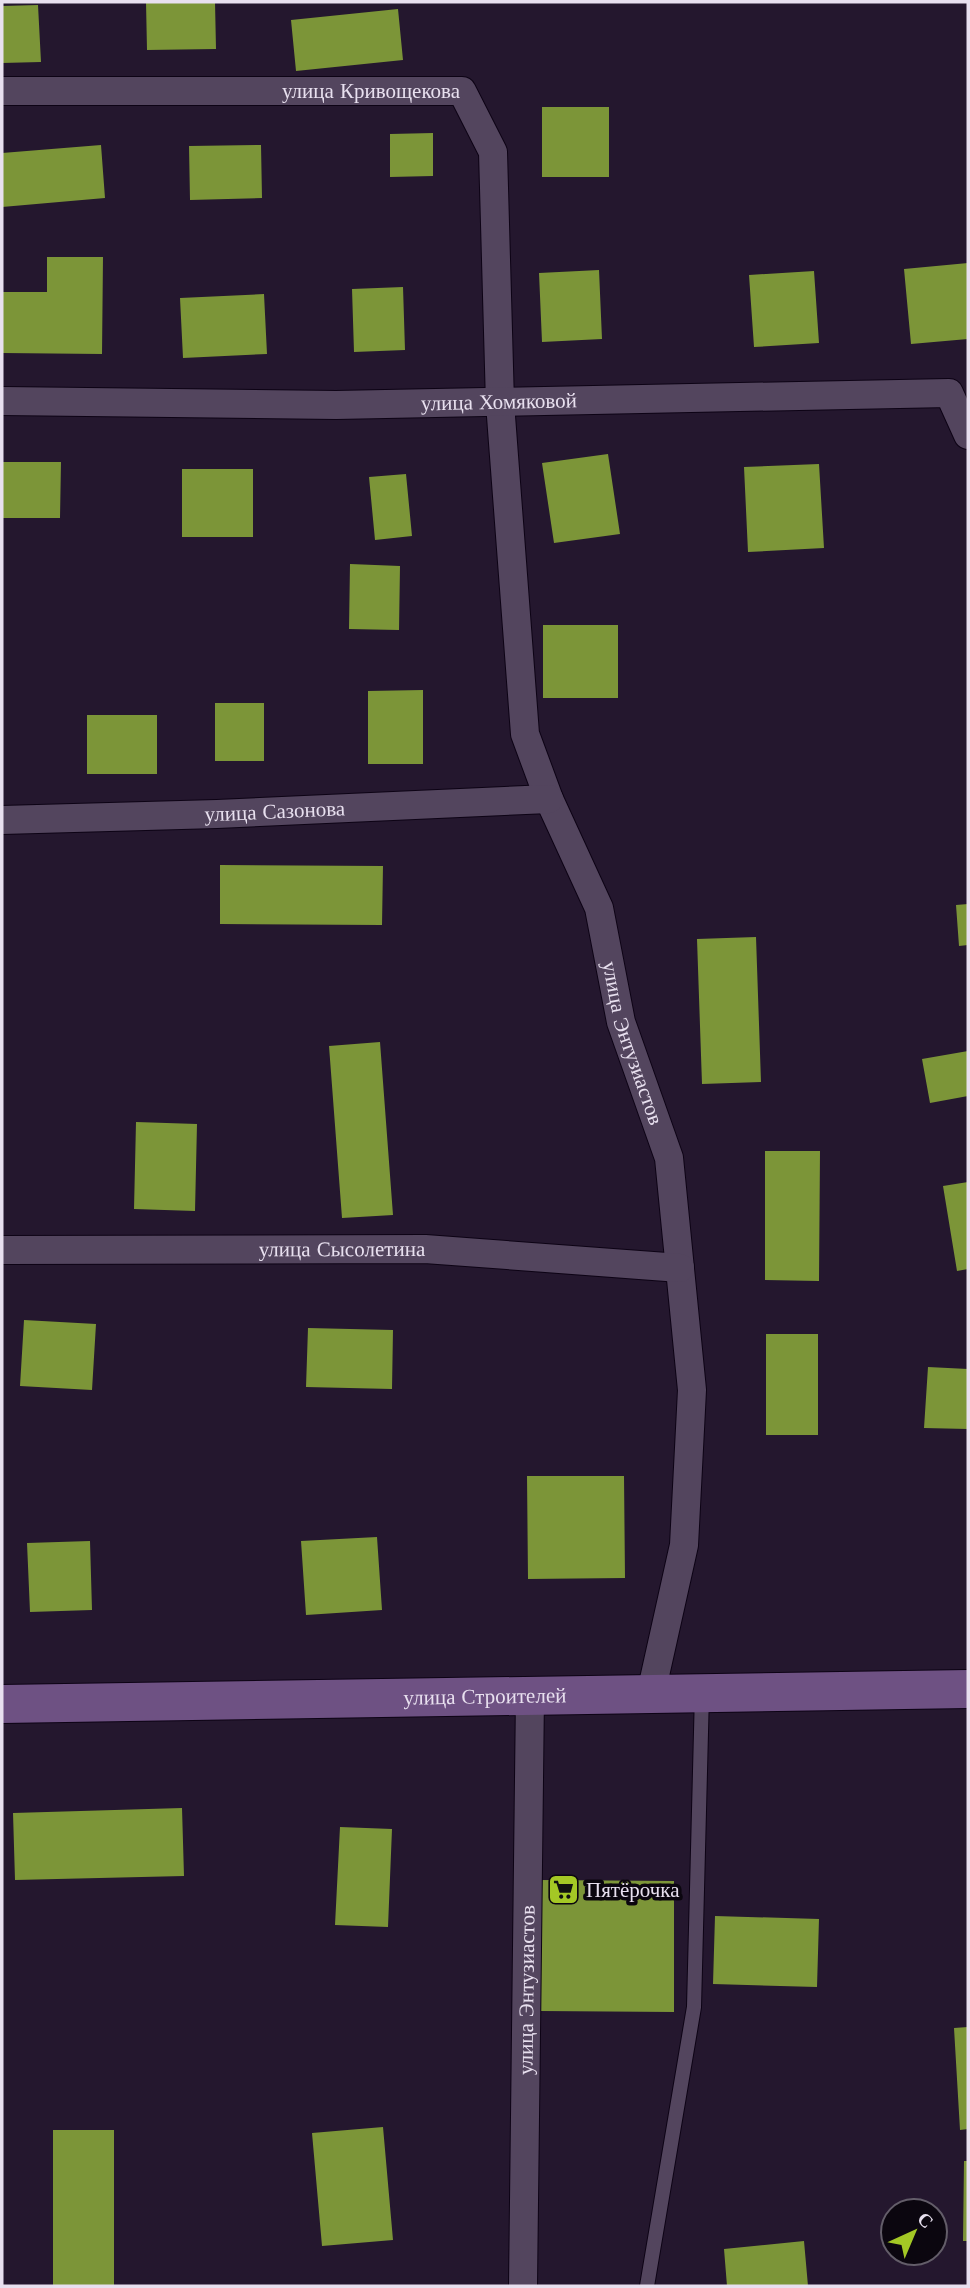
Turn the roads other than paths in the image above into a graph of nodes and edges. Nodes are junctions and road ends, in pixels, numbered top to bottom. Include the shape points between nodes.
1 (2, 91) edge
2 (2, 401) edge
3 (500, 403) junction
4 (968, 435) edge
5 (549, 799) junction
6 (2, 820) edge
7 (2, 1250) edge
8 (680, 1268) junction
9 (968, 1689) edge
10 (652, 1693) junction
11 (702, 1693) junction
12 (530, 1695) junction
13 (2, 1704) edge
14 (523, 2286) edge
15 (647, 2286) edge

1 - 3 street, улица Кривощекова via 462,90 493,152
2 - 3 street, улица Хомяковой
3 - 4 street, улица Хомяковой via 949,393
3 - 5 street, улица Энтузиастов via 525,734
5 - 6 street, улица Сазонова
5 - 8 street, улица Энтузиастов via 599,908 621,1022 669,1158
7 - 8 street, улица Сысолетина via 425,1249
8 - 10 street, улица Энтузиастов via 692,1390 684,1545
9 - 11 main road, улица Строителей
10 - 11 main road, улица Строителей
10 - 12 main road, улица Строителей
11 - 15 lane via 694,2007
12 - 13 main road, улица Строителей
12 - 14 street, улица Энтузиастов

